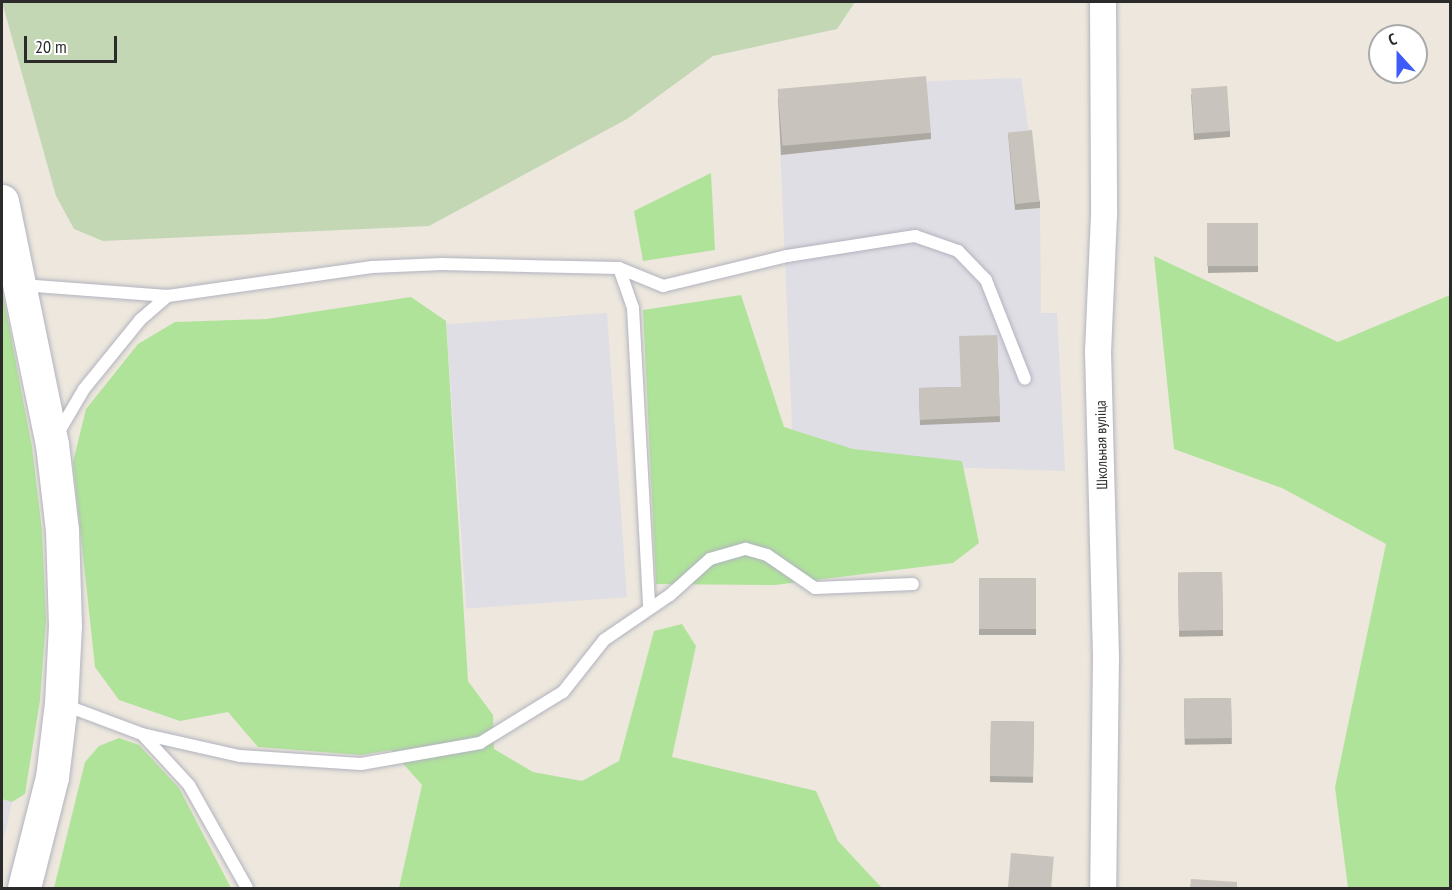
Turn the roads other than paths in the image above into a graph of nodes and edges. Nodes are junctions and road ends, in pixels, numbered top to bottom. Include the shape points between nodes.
1 (1103, 2) edge
2 (2, 201) edge
3 (619, 268) junction
4 (22, 285) junction
5 (168, 296) junction
6 (1024, 379) dead end
7 (52, 444) junction
8 (914, 584) dead end
9 (649, 608) junction
10 (61, 704) junction
11 (142, 734) junction
12 (24, 888) edge
13 (247, 888) edge
14 (1103, 888) edge

1 - 14 street, Школьная вуліца via 1104,215 1098,351 1106,657
2 - 4 street
3 - 5 lane via 442,264 372,267
3 - 6 lane via 663,286 787,256 915,236 958,251 986,280
3 - 9 lane via 633,308
4 - 5 lane
4 - 7 street
5 - 7 lane via 140,320 84,389
7 - 10 street via 64,589
8 - 9 lane via 815,588 767,555 746,549 710,559
9 - 11 lane via 604,640 563,692 480,742 361,764 240,756
10 - 11 lane
10 - 12 street via 52,777
11 - 13 lane via 189,785

